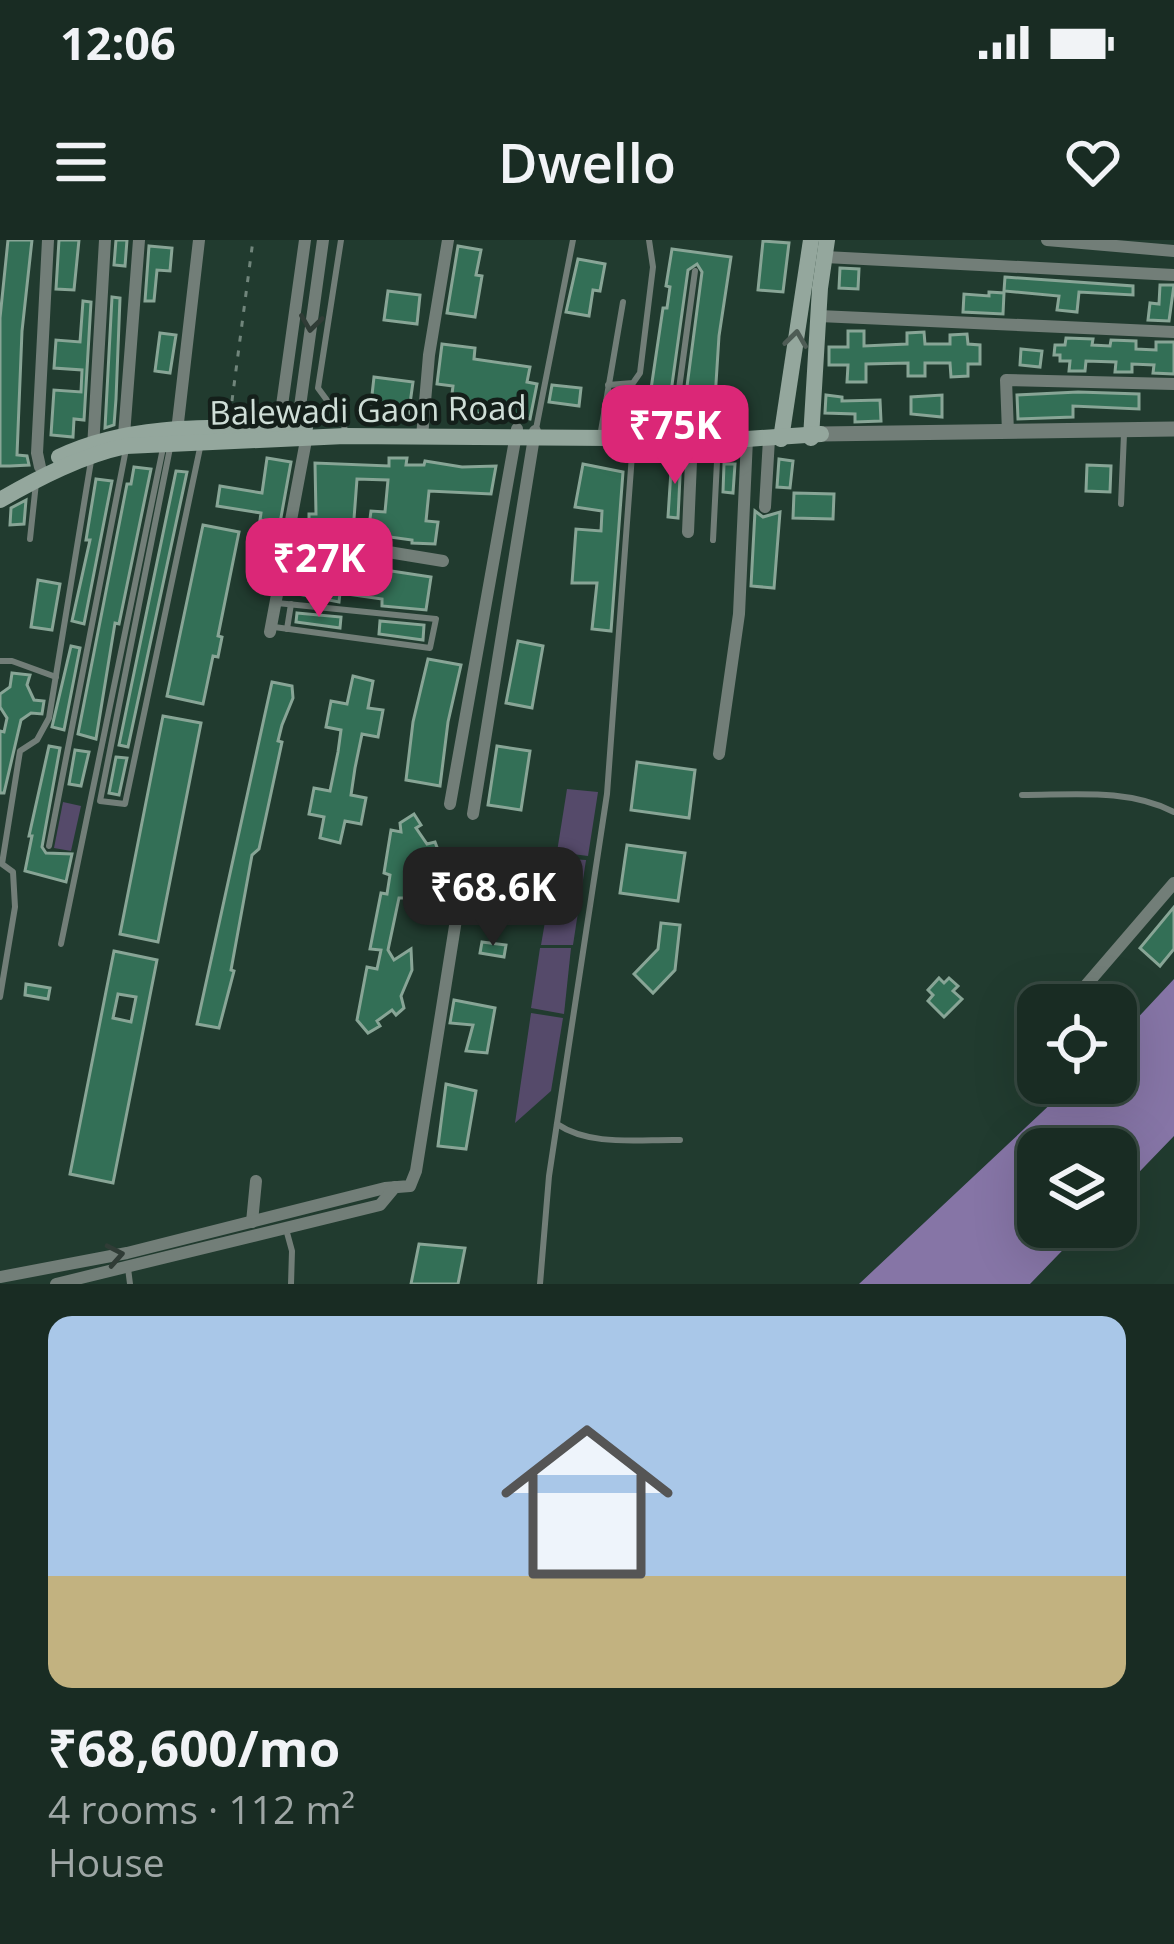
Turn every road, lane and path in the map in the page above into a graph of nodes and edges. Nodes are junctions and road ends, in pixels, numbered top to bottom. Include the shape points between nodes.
1 (48, 240) edge
2 (105, 240) edge
3 (139, 240) edge
4 (199, 240) edge
5 (253, 240) edge
6 (305, 240) edge
7 (322, 240) edge
8 (341, 240) edge
9 (448, 240) edge
10 (573, 240) edge
11 (649, 240) edge
12 (811, 240) edge
13 (1047, 240) edge
14 (1129, 243) edge
15 (826, 248) edge
16 (1174, 250) edge
17 (695, 271) dead end
18 (1174, 275) edge
19 (623, 302) dead end
20 (819, 316) junction
21 (1174, 332) edge
22 (790, 377) junction
23 (815, 380) junction
24 (1174, 384) edge
25 (608, 385) junction
26 (281, 403) junction
27 (299, 405) junction
28 (1174, 428) edge
29 (228, 429) junction
30 (298, 430) junction
31 (1124, 430) junction
32 (601, 431) junction
33 (345, 432) junction
34 (1008, 432) junction
35 (422, 433) junction
36 (525, 433) junction
37 (673, 433) junction
38 (814, 434) junction
39 (634, 435) junction
40 (777, 437) junction
41 (692, 438) junction
42 (718, 438) junction
43 (747, 439) junction
44 (125, 440) junction
45 (170, 440) junction
46 (201, 443) junction
47 (93, 448) junction
48 (38, 472) junction
49 (0, 487) edge
50 (0, 500) edge
51 (1120, 504) dead end
52 (765, 507) dead end
53 (688, 532) dead end
54 (31, 539) dead end
55 (713, 540) dead end
56 (284, 547) junction
57 (443, 561) dead end
58 (274, 602) junction
59 (291, 604) junction
60 (287, 628) junction
61 (270, 629) joint
62 (0, 662) edge
63 (56, 676) junction
64 (719, 754) dead end
65 (1022, 795) dead end
66 (450, 804) dead end
67 (1174, 812) edge
68 (473, 814) dead end
69 (49, 846) dead end
70 (462, 882) dead end
71 (1174, 883) edge
72 (61, 944) dead end
73 (1087, 984) edge
74 (0, 998) edge
75 (557, 1124) junction
76 (680, 1140) dead end
77 (256, 1181) dead end
78 (394, 1187) junction
79 (252, 1222) junction
80 (285, 1228) junction
81 (128, 1268) junction
82 (0, 1277) edge
83 (111, 1278) edge
84 (56, 1284) edge
85 (130, 1284) edge
86 (291, 1284) edge
87 (540, 1284) edge

1 - 48 street
2 - 47 street
3 - 44 street
4 - 45 street
5 - 29 path
6 - 26 street
7 -> 27 street
8 - 33 lane via 318,388 343,413
9 - 35 street
10 - 36 lane
11 - 25 lane via 640,373 633,383
22 -> 12 main road
13 - 14 street
14 - 16 street
15 - 18 street
15 - 20 main road
17 - 37 lane
19 - 25 lane
20 - 21 street
20 - 23 main road
22 - 23 main road
22 - 40 main road
23 - 38 main road
24 - 34 street via 1006,380
25 - 32 lane
26 - 27 street
26 - 30 street
27 - 30 street
28 - 31 street, Balewadi Gaon Road
29 - 30 main road, Balewadi Gaon Road
29 - 45 main road, Balewadi Gaon Road
30 - 33 main road, Balewadi Gaon Road
30 - 46 main road, Balewadi Gaon Road
30 - 56 street
31 - 34 street, Balewadi Gaon Road
31 - 51 lane
32 - 36 main road, Balewadi Gaon Road
32 - 39 main road, Balewadi Gaon Road
33 - 35 main road, Balewadi Gaon Road
34 - 38 street, Balewadi Gaon Road
35 - 36 main road, Balewadi Gaon Road
36 - 39 main road, Balewadi Gaon Road
36 - 66 street
36 - 68 street
37 - 39 main road, Balewadi Gaon Road
37 - 40 main road, Balewadi Gaon Road
38 - 40 main road, Balewadi Gaon Road
39 - 41 main road, Balewadi Gaon Road
39 - 75 lane via 607,794
40 - 43 main road, Balewadi Gaon Road
40 - 52 street
41 - 42 main road, Balewadi Gaon Road
41 - 53 street
42 - 43 main road, Balewadi Gaon Road
42 - 55 lane
43 - 64 street via 740,601
44 - 45 main road, Balewadi Gaon Road
44 - 47 main road, Balewadi Gaon Road
44 - 69 lane
45 - 46 main road, Balewadi Gaon Road
45 - 46 lane via 100,801 125,803
45 - 72 lane
47 - 48 main road, Balewadi Gaon Road
47 - 63 lane
48 - 49 main road, Balewadi Gaon Road
48 - 50 main road, Balewadi Gaon Road
48 - 54 lane
56 - 57 street via 364,548
56 - 58 street
58 - 59 lane
58 - 61 street
59 - 60 lane
59 - 60 lane via 436,619 430,648
60 - 61 lane
62 - 63 lane
63 - 74 lane via 49,718 20,751 2,864 13,872 15,907
65 - 67 lane via 1112,795
70 - 78 street via 416,1171 410,1186
71 - 73 street
75 - 76 lane via 593,1138
75 - 87 lane
77 - 79 street
78 - 79 street
78 - 80 street via 380,1205
82 -> 79 street
80 - 81 street
80 - 86 lane
81 - 83 street
81 - 85 lane
83 - 84 street

